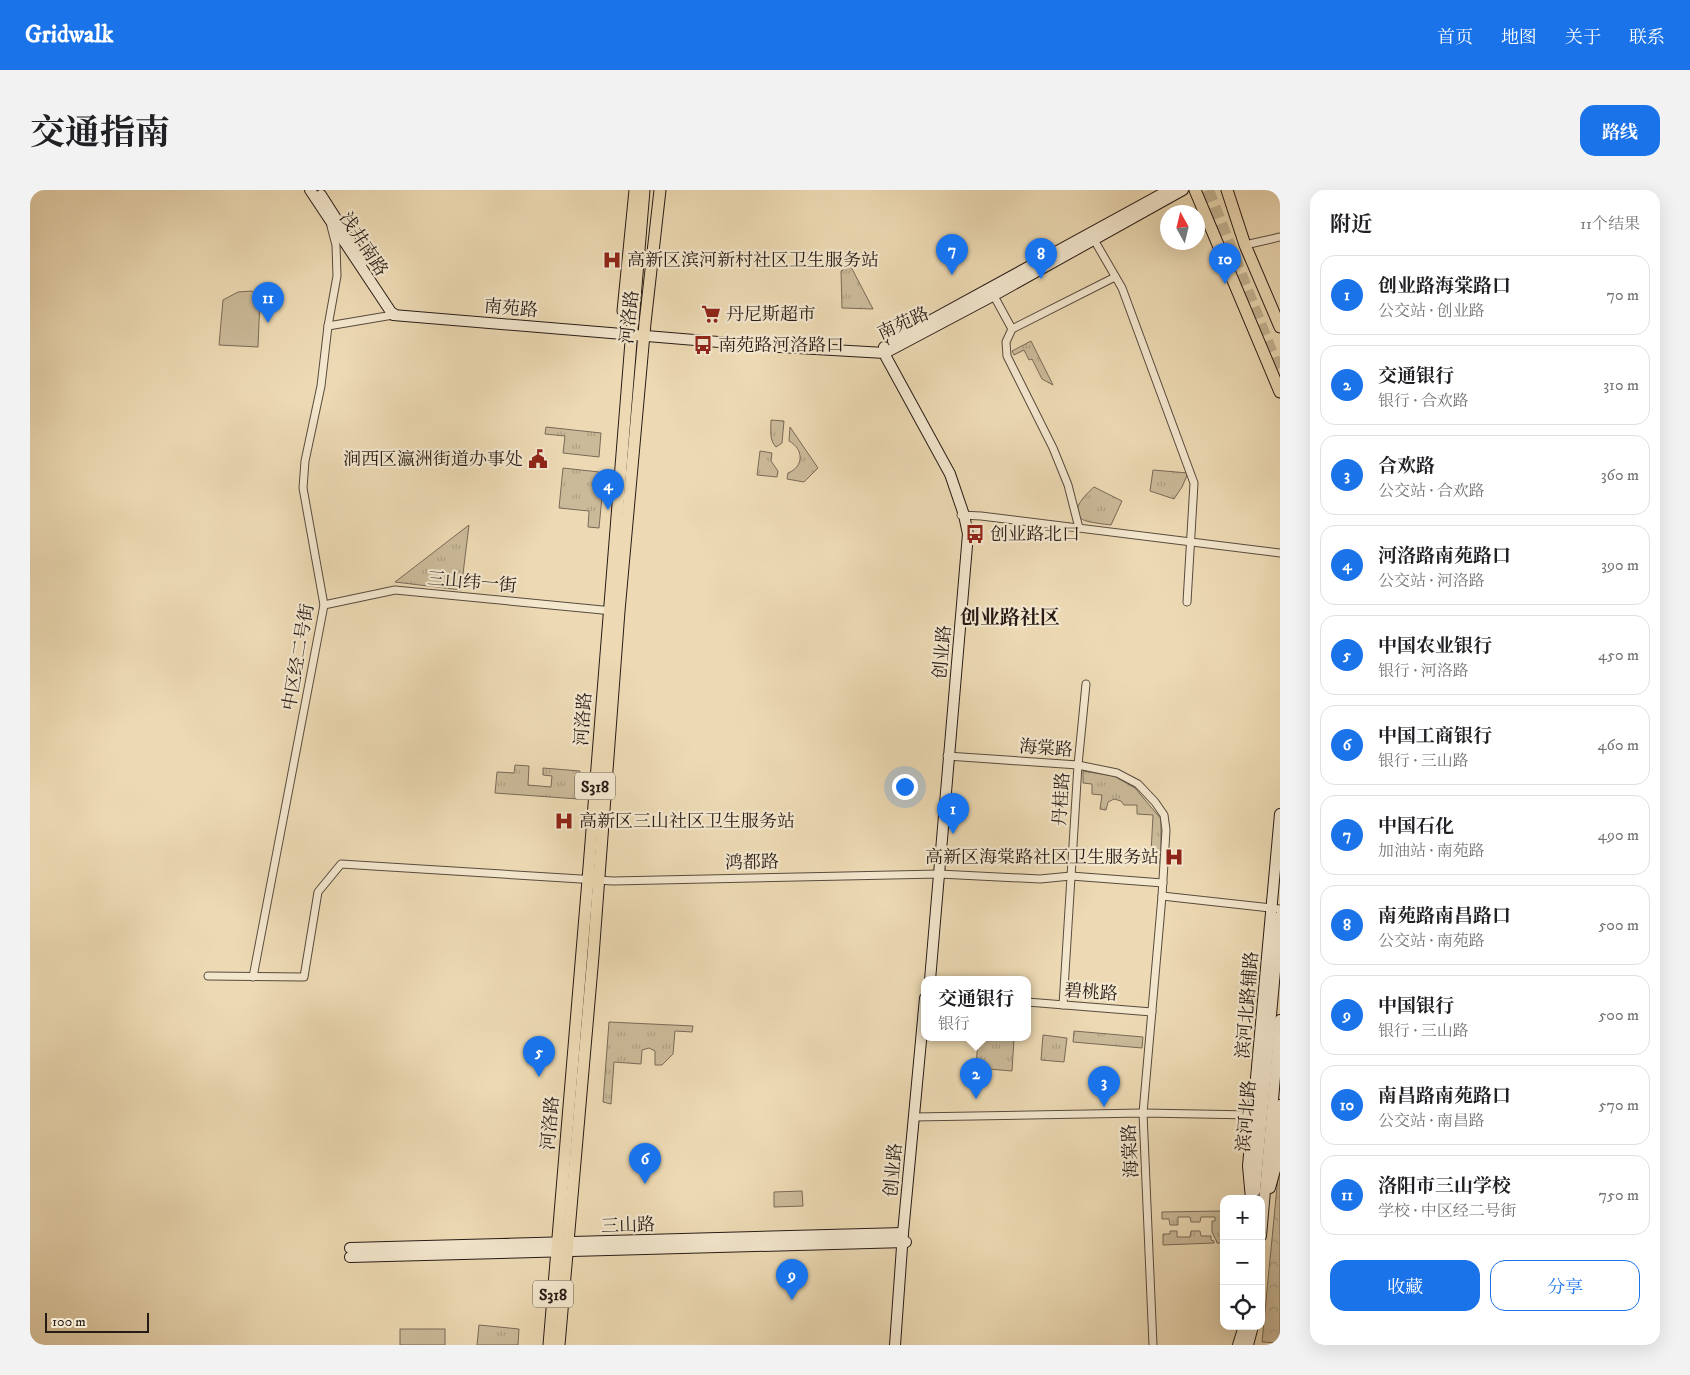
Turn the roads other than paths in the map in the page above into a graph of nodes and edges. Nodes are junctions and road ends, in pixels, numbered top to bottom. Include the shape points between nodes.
1 (310, 190) edge
2 (318, 190) edge
3 (635, 190) edge
4 (644, 190) edge
5 (653, 190) edge
6 (660, 190) edge
7 (1169, 190) edge
8 (1183, 190) edge
9 (1195, 190) edge
10 (1226, 190) edge
11 (330, 223) junction
12 (641, 228) junction
13 (1280, 237) edge
14 (1094, 239) junction
15 (1245, 245) junction
16 (1115, 277) junction
17 (650, 279) junction
18 (994, 296) junction
19 (393, 312) junction
20 (328, 324) junction
21 (1280, 327) edge
22 (632, 328) junction
23 (1012, 329) junction
24 (644, 333) junction
25 (882, 350) junction
26 (1280, 392) edge
27 (962, 515) junction
28 (1079, 528) junction
29 (1190, 541) junction
30 (1280, 553) edge
31 (1187, 602) dead end
32 (324, 605) junction
33 (614, 611) junction
34 (1086, 684) dead end
35 (948, 756) junction
36 (1078, 765) junction
37 (1280, 814) edge
38 (937, 874) junction
39 (1071, 876) junction
40 (593, 880) junction
41 (1163, 883) junction
42 (1162, 896) junction
43 (1278, 911) edge
44 (208, 976) dead end
45 (928, 976) edge
46 (252, 977) junction
47 (1031, 1002) edge
48 (1063, 1005) junction
49 (1152, 1012) junction
50 (1280, 1020) edge
51 (922, 1041) edge
52 (924, 1041) edge
53 (1280, 1101) edge
54 (1143, 1113) junction
55 (1253, 1115) junction
56 (916, 1117) junction
57 (1262, 1168) junction
58 (1252, 1195) edge
59 (1253, 1195) edge
60 (1263, 1195) edge
61 (1265, 1208) edge
62 (905, 1238) junction
63 (563, 1248) junction
64 (350, 1252) dead end
65 (1243, 1330) edge
66 (1252, 1330) edge
67 (549, 1345) edge
68 (559, 1345) edge
69 (897, 1345) edge
70 (1153, 1345) edge
71 (1238, 1345) edge
72 (1248, 1345) edge

1 - 11 street, 浅井南路
2 - 19 street, 浅井南路
3 - 12 main road, 河洛路
4 - 12 main road
5 - 12 main road
6 - 17 main road, 河洛路
7 - 25 street, 南苑路
8 - 14 street, 南苑路
9 - 26 main road
10 - 15 main road
11 - 19 street, 浅井南路
11 - 20 street, 中区经二号街 via 336,245 337,276
12 - 17 main road, 河洛路 / S318
12 - 22 main road, 河洛路 / S318 via 623,311
13 - 15 street
14 - 16 street
14 - 18 street, 南苑路
15 - 21 main road
16 - 23 street
16 - 29 street via 1122,288 1194,483
17 - 24 main road, 河洛路 / S318
18 - 23 street
18 - 25 street, 南苑路
19 - 20 street
19 - 22 street, 南苑路
20 - 32 street, 中区经二号街 via 321,386 305,461 304,488
22 - 24 street, 南苑路
22 - 33 main road, 河洛路 / S318
23 - 28 street via 1006,342 1008,356 1053,448 1068,485
24 - 25 street, 南苑路 via 780,347
24 - 33 main road, 河洛路 / S318
25 - 27 street, 创业路 via 880,357 946,476
27 - 28 street
27 - 35 street, 创业路 via 968,534
28 - 29 street
29 - 30 street
29 - 31 street
32 - 33 street, 三山纬一街 via 395,590
32 - 46 street, 中区经二号街
33 - 40 main road, 河洛路 / S318
34 - 36 street, 丹桂路
35 - 36 street, 海棠路
35 - 38 street, 创业路
36 - 39 street, 丹桂路
36 - 41 street, 海棠路 via 1124,777 1138,784 1155,802 1164,815 1166,830
37 - 43 street, 滨河北路辅路
38 - 39 street, 鸿都路 via 1040,879
38 - 40 street, 鸿都路
38 - 45 street, 创业路
39 - 41 street, 鸿都路
39 - 48 street, 丹桂路
40 - 46 street, 鸿都路 via 341,864 318,892 304,977
40 - 63 main road, 河洛路 / S318 via 594,956
41 - 42 street, 海棠路
42 - 43 street
42 - 49 street, 海棠路
43 - 55 street, 滨河北路辅路
43 - 57 street, 滨河北路
44 - 46 street
47 - 48 street, 碧桃路
48 - 49 street, 碧桃路
49 - 54 street, 海棠路
50 - 57 street, 滨河北路
51 - 56 street, 创业路
52 - 56 street, 创业路
53 - 61 street via 1275,1170
54 - 55 street
54 - 56 street
54 - 70 street, 海棠路
55 - 58 street, 滨河北路辅路 via 1248,1166
56 - 62 street, 创业路
57 - 59 street, 滨河北路
57 - 60 street, 滨河北路
62 - 63 street, 三山路
62 - 69 street, 创业路
63 - 64 street, 三山路
63 - 67 main road, 河洛路 / S318
63 - 68 main road, 河洛路 / S318
65 - 71 street
66 - 72 street

